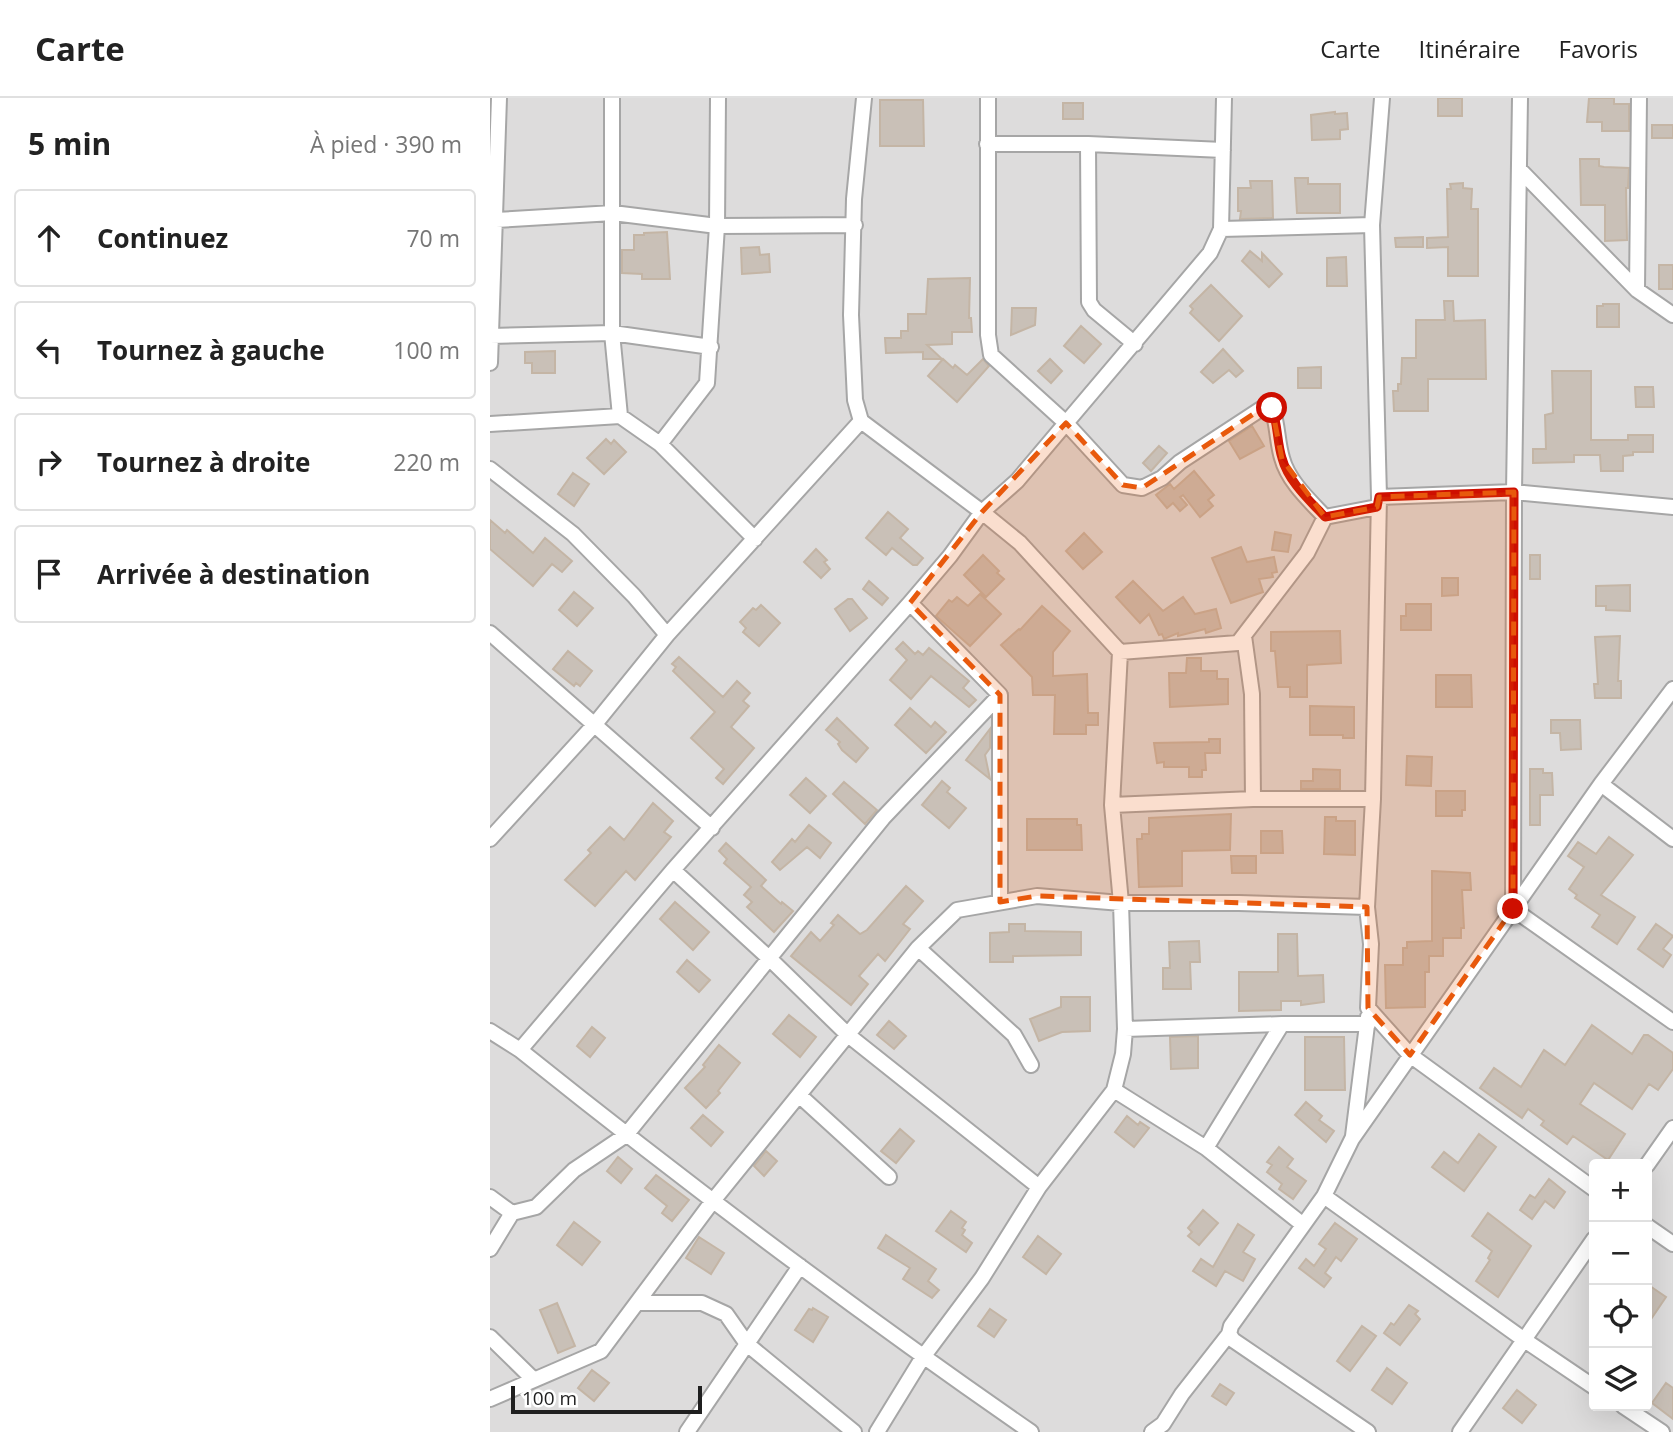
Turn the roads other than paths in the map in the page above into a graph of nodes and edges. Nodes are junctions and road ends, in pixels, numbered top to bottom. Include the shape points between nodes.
1 (499, 98) edge
2 (612, 98) edge
3 (718, 98) edge
4 (864, 98) edge
5 (988, 98) edge
6 (1224, 98) edge
7 (1382, 98) edge
8 (1520, 98) edge
9 (1639, 98) edge
10 (987, 144) junction
11 (1088, 144) junction
12 (1223, 150) junction
13 (1519, 169) junction
14 (613, 213) junction
15 (496, 220) junction
16 (855, 225) junction
17 (1372, 225) junction
18 (717, 226) junction
19 (1221, 229) junction
20 (1637, 290) junction
21 (1673, 315) edge
22 (612, 333) junction
23 (491, 336) edge
24 (1135, 344) junction
25 (711, 347) junction
26 (490, 363) edge
27 (620, 416) junction
28 (862, 421) junction
29 (1066, 423) junction
30 (490, 424) edge
31 (660, 444) junction
32 (490, 469) edge
33 (1514, 492) junction
34 (1378, 502) junction
35 (1673, 507) edge
36 (982, 512) junction
37 (1325, 517) junction
38 (755, 539) junction
39 (910, 603) junction
40 (490, 633) edge
41 (667, 635) junction
42 (1244, 636) junction
43 (1121, 652) junction
44 (1673, 689) edge
45 (1000, 695) junction
46 (595, 724) junction
47 (1601, 784) junction
48 (1253, 799) junction
49 (1373, 799) junction
50 (1112, 805) junction
51 (712, 828) junction
52 (490, 839) edge
53 (1673, 839) edge
54 (673, 870) junction
55 (1000, 902) junction
56 (1121, 904) junction
57 (1367, 907) junction
58 (1513, 909) junction
59 (918, 948) junction
60 (770, 959) junction
61 (1368, 1009) junction
62 (1673, 1022) edge
63 (1282, 1024) junction
64 (1368, 1024) junction
65 (1125, 1030) junction
66 (490, 1031) edge
67 (848, 1035) junction
68 (520, 1050) junction
69 (1410, 1055) junction
70 (1031, 1065) dead end
71 (1114, 1090) junction
72 (799, 1095) junction
73 (1673, 1128) edge
74 (626, 1135) junction
75 (1352, 1139) junction
76 (1206, 1149) junction
77 (1651, 1159) edge
78 (889, 1177) dead end
79 (1589, 1185) edge
80 (1039, 1188) junction
81 (1324, 1196) junction
82 (490, 1197) edge
83 (712, 1202) junction
84 (512, 1213) junction
85 (1303, 1224) junction
86 (1652, 1229) edge
87 (1673, 1244) edge
88 (1589, 1246) edge
89 (490, 1249) edge
90 (800, 1266) junction
91 (638, 1303) junction
92 (1229, 1334) junction
93 (490, 1337) edge
94 (1523, 1339) junction
95 (747, 1344) junction
96 (923, 1357) junction
97 (533, 1379) junction
98 (1589, 1384) edge
99 (490, 1399) edge
100 (1630, 1411) edge
101 (687, 1432) edge
102 (854, 1432) edge
103 (877, 1432) edge
104 (1031, 1432) edge
105 (1152, 1432) edge
106 (1368, 1432) edge
107 (1461, 1432) edge
108 (1662, 1432) edge

1 - 15 street
2 - 14 street
3 - 18 street
4 - 16 street
5 - 10 street
6 - 12 street
7 - 17 street
8 - 13 street
9 - 20 street
10 - 11 street
10 - 29 street via 991,355
11 - 12 street
11 - 24 street via 1089,302
12 - 19 street
13 - 20 street
13 - 33 street
14 - 15 street
14 - 18 street
14 - 22 street
15 - 23 street
16 - 18 street
16 - 28 street via 851,315 855,400
17 - 19 street
17 - 34 street
18 - 25 street
19 - 24 street via 1210,253
20 - 21 street
22 - 23 street
22 - 25 street
22 - 27 street
23 - 26 street
24 - 29 street
25 - 31 street via 707,383
27 - 30 street
27 - 31 street
28 - 36 street
28 - 38 street
29 - 36 street via 1017,481
29 - 37 street via 1123,485 1142,488 1264,407 1272,408 1282,459 1297,487
31 - 38 street
32 - 41 street via 573,534
33 - 34 street
33 - 35 street
33 - 58 street
34 - 37 street
34 - 49 street
36 - 39 street
36 - 43 street via 1020,543
37 - 42 street via 1307,554
38 - 41 street
39 - 45 street
39 - 51 street
40 - 46 street
41 - 46 street
42 - 43 street via 1238,643
42 - 48 street via 1252,694
43 - 50 street
44 - 47 street
45 - 55 street
45 - 60 street via 883,818
46 - 51 street
46 - 52 street
47 - 53 street
47 - 58 street
48 - 49 street
48 - 50 street
49 - 57 street
50 - 56 street
51 - 54 street
54 - 60 street
54 - 68 street
55 - 56 street via 1037,897
55 - 59 street via 957,910
56 - 57 street
56 - 65 street
57 - 61 street via 1371,944
58 - 62 street
58 - 69 street
59 - 67 street
59 - 70 street via 1014,1035
60 - 67 street
60 - 74 street
61 - 64 street
61 - 69 street
63 - 64 street
63 - 65 street
63 - 76 street
64 - 75 street
65 - 71 street
66 - 68 street
67 - 72 street
67 - 80 street
68 - 74 street
69 - 75 street
69 - 79 street
71 - 76 street
71 - 80 street
72 - 78 street
72 - 83 street
73 - 77 street
74 - 83 street
74 - 84 street via 574,1170 536,1207
75 - 81 street
76 - 85 street
80 - 96 street via 982,1278
81 - 85 street
81 - 94 street
82 - 84 street
83 - 90 street
83 - 91 street
84 - 89 street
85 - 92 street
86 - 87 street
88 - 94 street
90 - 95 street
90 - 96 street
91 - 95 street via 702,1303 726,1314
91 - 97 street via 601,1351
92 - 105 street via 1163,1424
92 - 106 street
93 - 97 street
94 - 98 street
94 - 107 street
95 - 101 street
95 - 102 street
96 - 103 street
96 - 104 street
97 - 99 street
100 - 108 street

